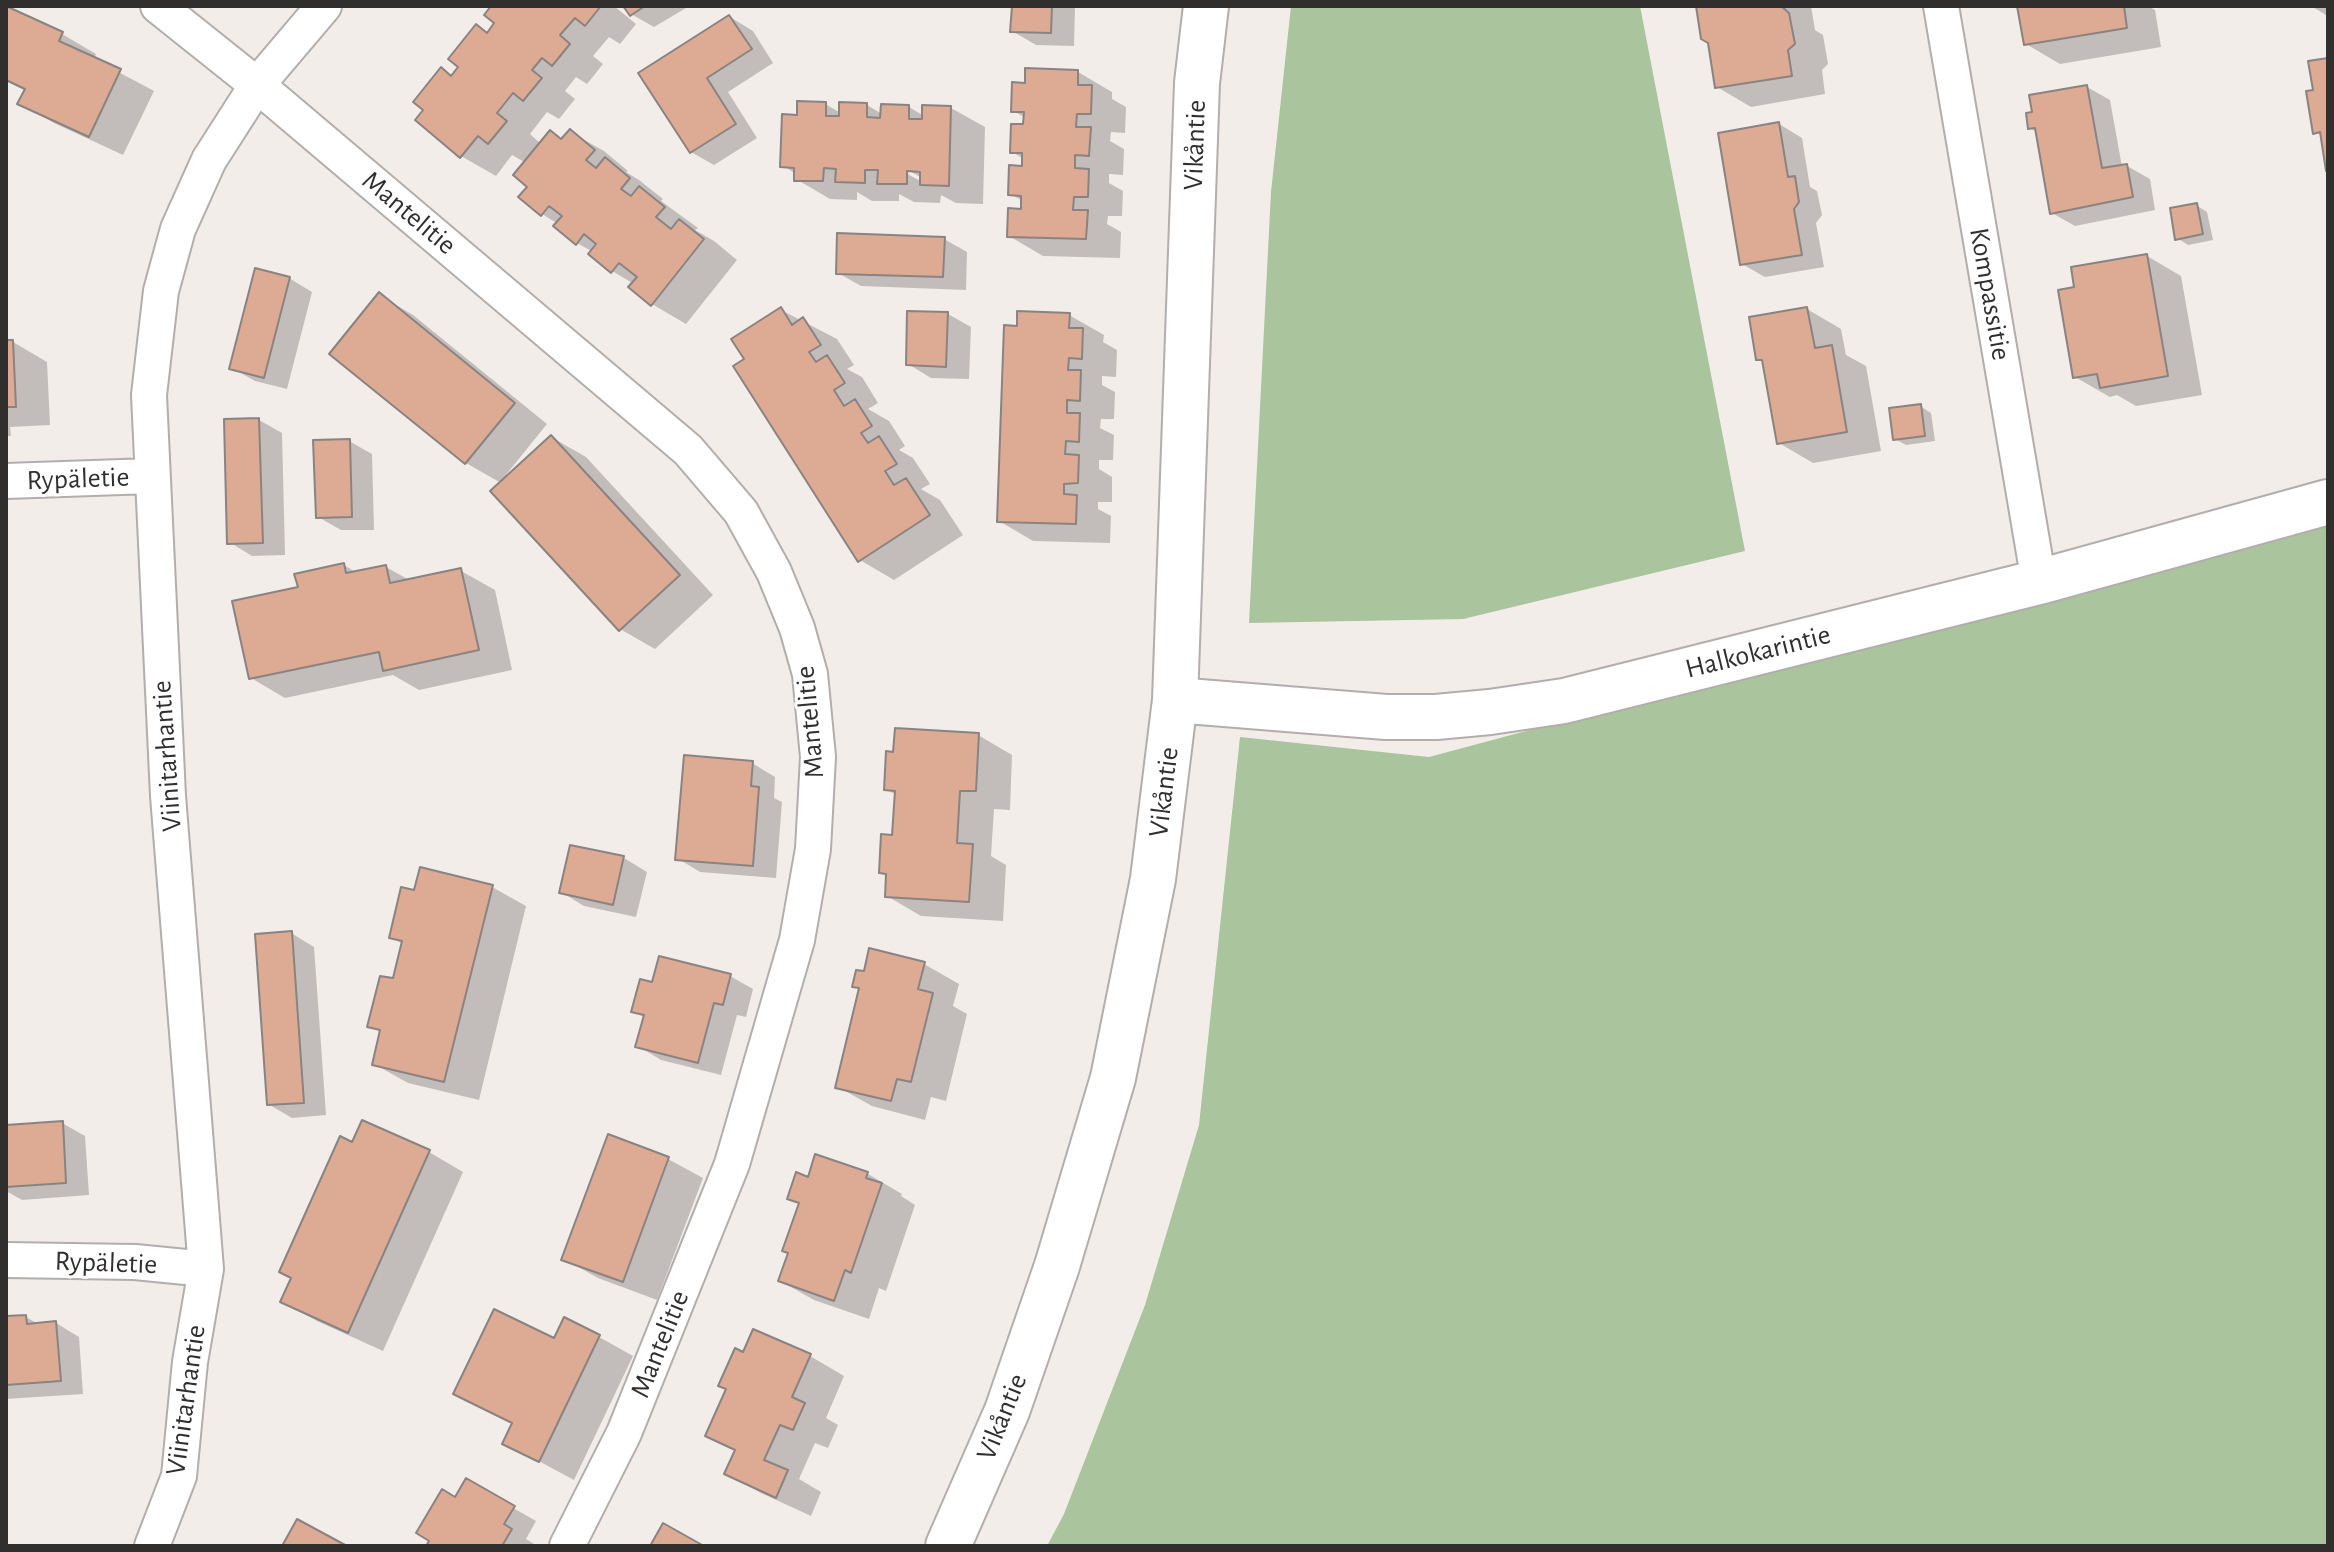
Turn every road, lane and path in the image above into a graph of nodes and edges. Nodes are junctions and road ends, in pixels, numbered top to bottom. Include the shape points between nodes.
1 (158, 6) edge
2 (324, 6) edge
3 (1206, 6) edge
4 (1941, 6) edge
5 (257, 85) junction
6 (151, 476) junction
7 (6, 481) edge
8 (2328, 502) edge
9 (2039, 582) junction
10 (1175, 700) junction
11 (6, 1260) edge
12 (206, 1269) junction
13 (152, 1546) edge
14 (567, 1546) edge
15 (948, 1546) edge

1 - 5 street, Mantelitie
2 - 5 street, Viinitarhantie
3 - 10 street, Vikåntie via 1197,83
4 - 9 street, Kompassitie
5 - 6 street, Viinitarhantie via 209,160 178,229 161,291 149,395
5 - 14 street, Mantelitie via 688,450 741,512 774,572 810,674 818,757 813,849 797,940 732,1164 624,1433
6 - 7 street, Rypäletie
6 - 12 street, Viinitarhantie via 168,796
8 - 9 street, Halkokarintie
9 - 10 street, Halkokarintie via 1564,701 1490,712 1386,717
10 - 15 street, Vikåntie via 1153,879 1113,1078 1007,1411
11 - 12 street, Rypäletie
12 - 13 street, Viinitarhantie via 179,1476

